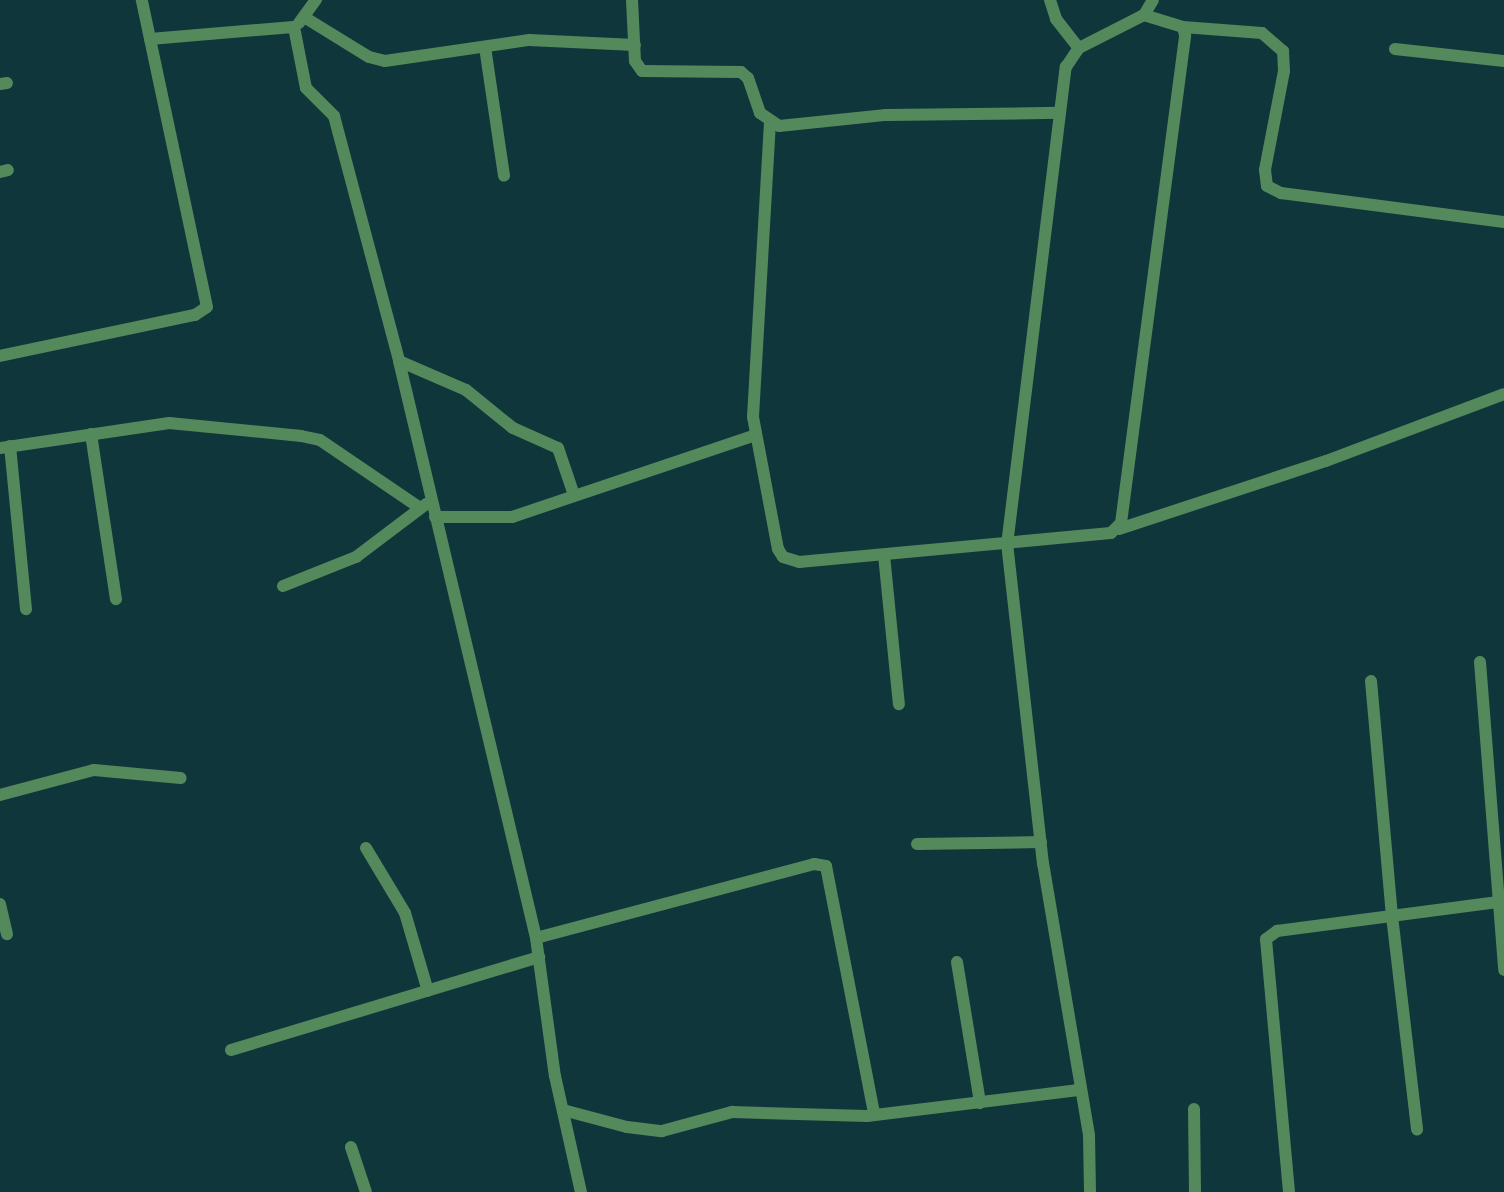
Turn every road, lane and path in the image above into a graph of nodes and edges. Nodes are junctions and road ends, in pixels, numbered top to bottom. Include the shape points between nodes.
1 (142, 0) edge
2 (316, 0) edge
3 (632, 0) edge
4 (1050, 0) edge
5 (1153, 0) edge
6 (1144, 15) junction
7 (304, 17) junction
8 (294, 27) junction
9 (1183, 27) junction
10 (150, 39) junction
11 (635, 45) junction
12 (485, 46) junction
13 (1079, 48) junction
14 (1395, 49) dead end
15 (1504, 61) edge
16 (1060, 112) junction
17 (771, 122) junction
18 (504, 176) dead end
19 (1504, 222) edge
20 (0, 356) edge
21 (399, 361) junction
22 (1504, 394) edge
23 (92, 434) junction
24 (755, 435) junction
25 (5, 447) edge
26 (574, 495) junction
27 (431, 499) junction
28 (420, 508) junction
29 (435, 517) junction
30 (1119, 529) junction
31 (1007, 545) junction
32 (884, 555) junction
33 (283, 586) dead end
34 (116, 599) dead end
35 (26, 609) dead end
36 (1480, 662) dead end
37 (1371, 681) dead end
38 (899, 704) dead end
39 (181, 778) dead end
40 (0, 795) edge
41 (1041, 842) junction
42 (917, 844) dead end
43 (366, 848) dead end
44 (1500, 901) edge
45 (0, 903) edge
46 (1392, 916) junction
47 (8, 934) dead end
48 (536, 938) junction
49 (539, 957) junction
50 (957, 962) dead end
51 (1504, 970) edge
52 (428, 991) junction
53 (231, 1050) dead end
54 (1080, 1090) junction
55 (980, 1103) junction
56 (1194, 1109) dead end
57 (563, 1110) junction
58 (873, 1114) junction
59 (1417, 1130) dead end
60 (351, 1146) dead end
61 (366, 1192) edge
62 (581, 1192) edge
63 (1090, 1192) edge
64 (1195, 1192) edge
65 (1289, 1192) edge

1 - 10 street
2 - 7 street
3 - 11 street
4 - 13 street via 1056,19
5 - 6 street
6 - 9 street
6 - 13 street
7 - 8 street
7 - 12 street via 369,57 385,61
8 - 10 street
8 - 21 street via 306,88 334,116
9 - 19 street via 1262,33 1283,51 1284,71 1265,170 1267,186 1281,193
9 - 30 street
10 - 20 street via 207,307 195,315
11 - 12 street via 536,40
11 - 17 street via 635,61 642,71 741,72 748,78 760,113
12 - 18 street
13 - 16 street via 1066,67
14 - 15 street
16 - 17 street via 886,115 788,127
16 - 31 street
17 - 24 street
21 - 26 street via 466,390 513,428 558,448
21 - 27 street
22 - 30 street via 1326,461
23 - 25 street
23 - 28 street via 169,423 310,438
23 - 34 street
24 - 26 street
24 - 32 street via 777,549 783,557 800,562
25 - 35 street
26 - 29 street via 506,518
27 - 28 street
27 - 29 street
28 - 33 street via 356,556
29 - 48 street
30 - 31 street
31 - 32 street
31 - 41 street
32 - 38 street
36 - 44 street
37 - 46 street
39 - 40 street via 94,770
41 - 42 street
41 - 54 street
43 - 52 street via 405,913
44 - 46 street
44 - 51 street
45 - 47 street
46 - 59 street
46 - 65 street via 1277,931 1266,939
48 - 49 street
48 - 58 street via 814,864 826,866
49 - 52 street
49 - 57 street
50 - 55 street
52 - 53 street
54 - 55 street
54 - 63 street via 1089,1135
55 - 58 street
56 - 64 street
57 - 58 street via 648,1132 732,1112
57 - 62 street
60 - 61 street

